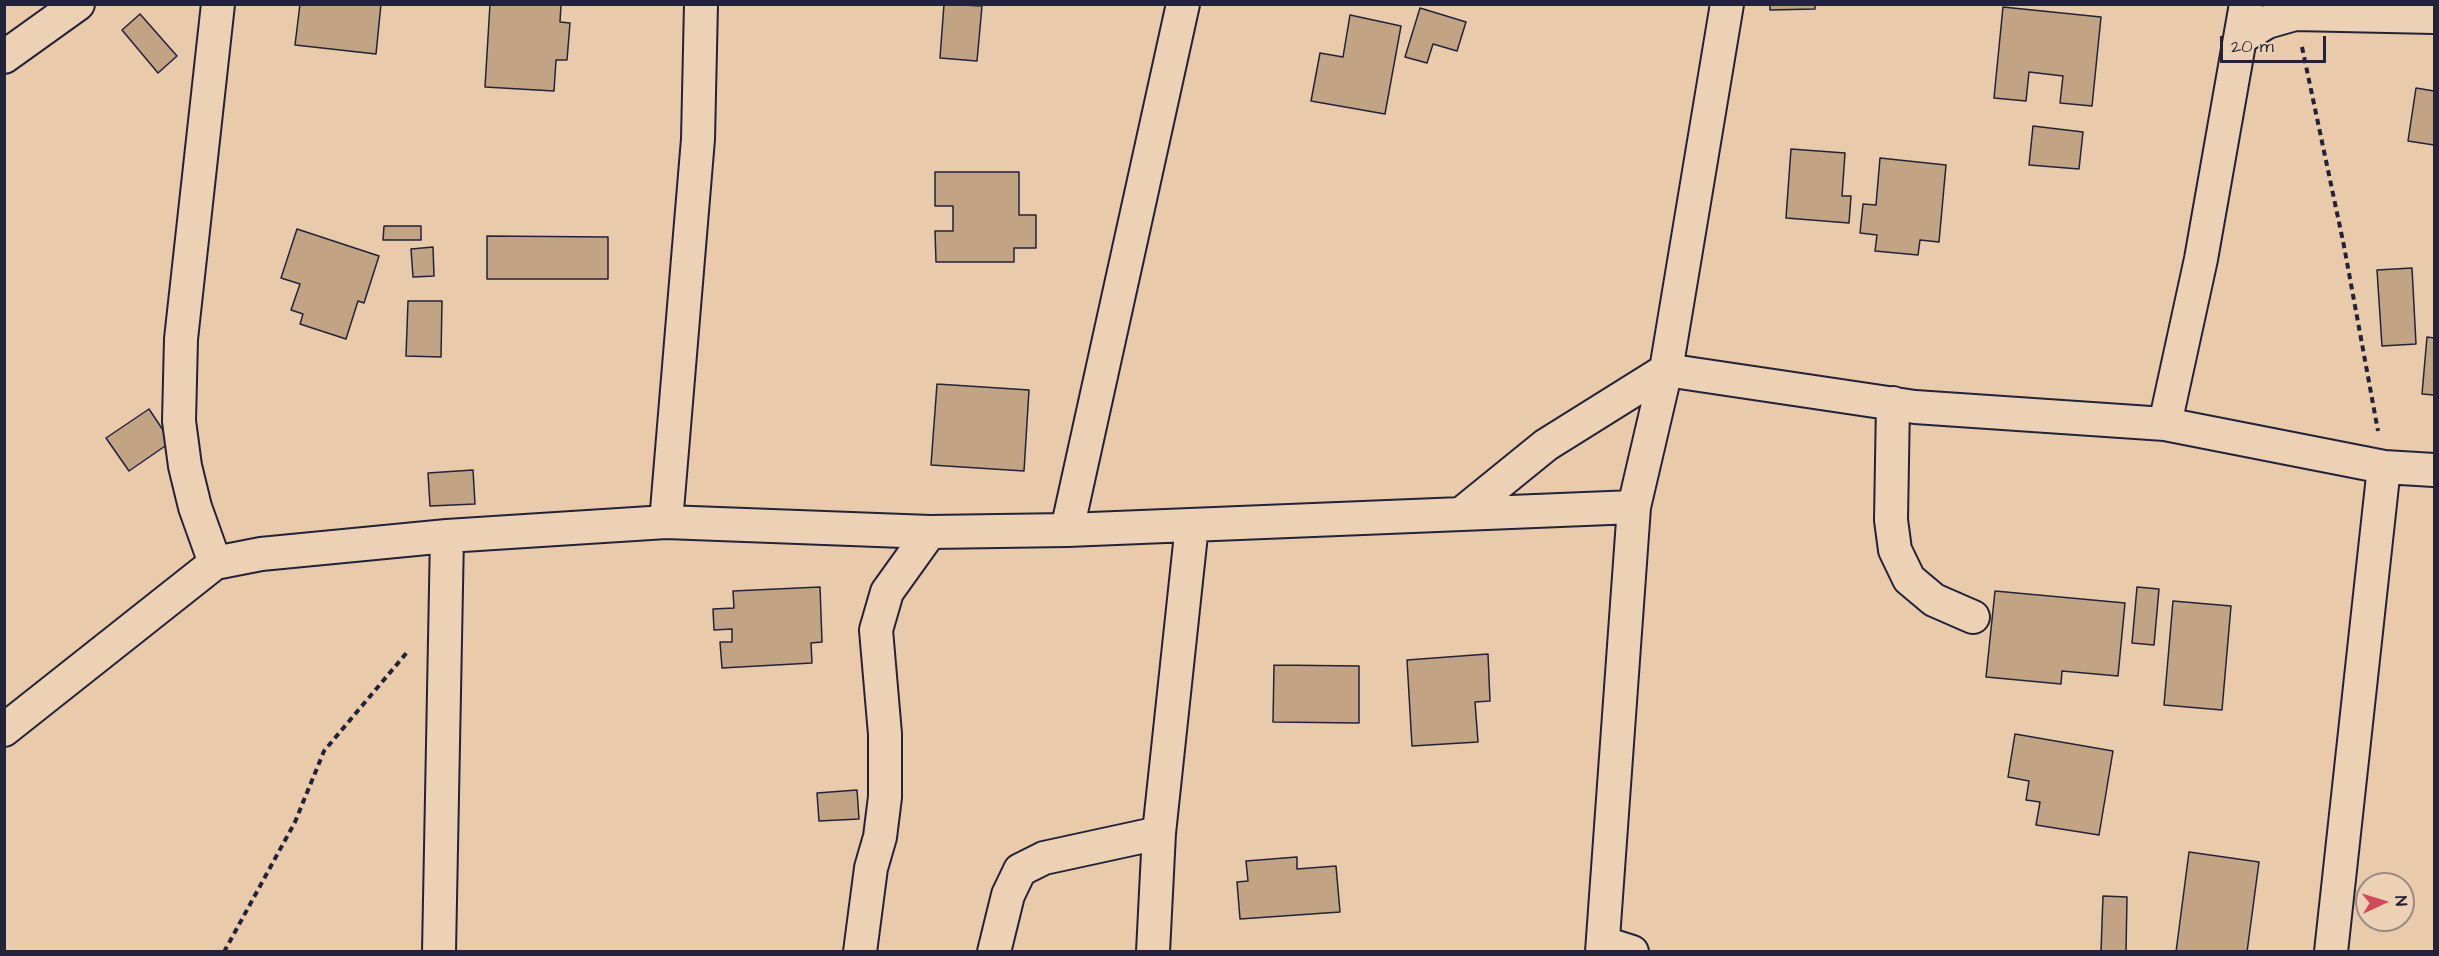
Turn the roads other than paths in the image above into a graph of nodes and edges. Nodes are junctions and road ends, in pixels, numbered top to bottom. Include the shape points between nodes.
1 (78, 4) edge
2 (218, 4) edge
3 (701, 4) edge
4 (1183, 4) edge
5 (1727, 4) edge
6 (2246, 4) edge
7 (2434, 17) edge
8 (2242, 37) junction
9 (4, 57) edge
10 (1666, 370) junction
11 (1893, 403) junction
12 (2165, 424) junction
13 (2384, 467) junction
14 (2434, 470) edge
15 (1634, 507) junction
16 (1461, 514) junction
17 (666, 522) junction
18 (1192, 525) junction
19 (1067, 530) junction
20 (930, 532) junction
21 (447, 536) junction
22 (214, 563) junction
23 (1973, 617) dead end
24 (4, 730) edge
25 (1159, 833) junction
26 (1613, 948) edge
27 (439, 951) edge
28 (860, 951) edge
29 (994, 951) edge
30 (1153, 951) edge
31 (2331, 951) edge

1 - 9 street
2 - 22 street via 181,339 179,421 195,507
3 - 17 street via 698,139
4 - 19 street
5 - 10 street
6 - 8 street
7 - 8 street via 2295,14 2266,22
8 - 12 street via 2201,259
10 - 11 street
10 - 15 street
10 - 16 street via 1546,445
11 - 12 street
11 - 23 street via 1894,550 1909,579 1934,600
12 - 13 street
13 - 14 street
13 - 31 street
15 - 16 street
15 - 26 street
16 - 18 street
17 - 20 street
17 - 21 street
18 - 19 street
18 - 25 street
19 - 20 street
20 - 28 street via 887,592 876,630 885,734 885,797
21 - 22 street via 261,554
21 - 27 street
22 - 24 street
25 - 29 street via 1044,858 1020,870 1008,895
25 - 30 street

